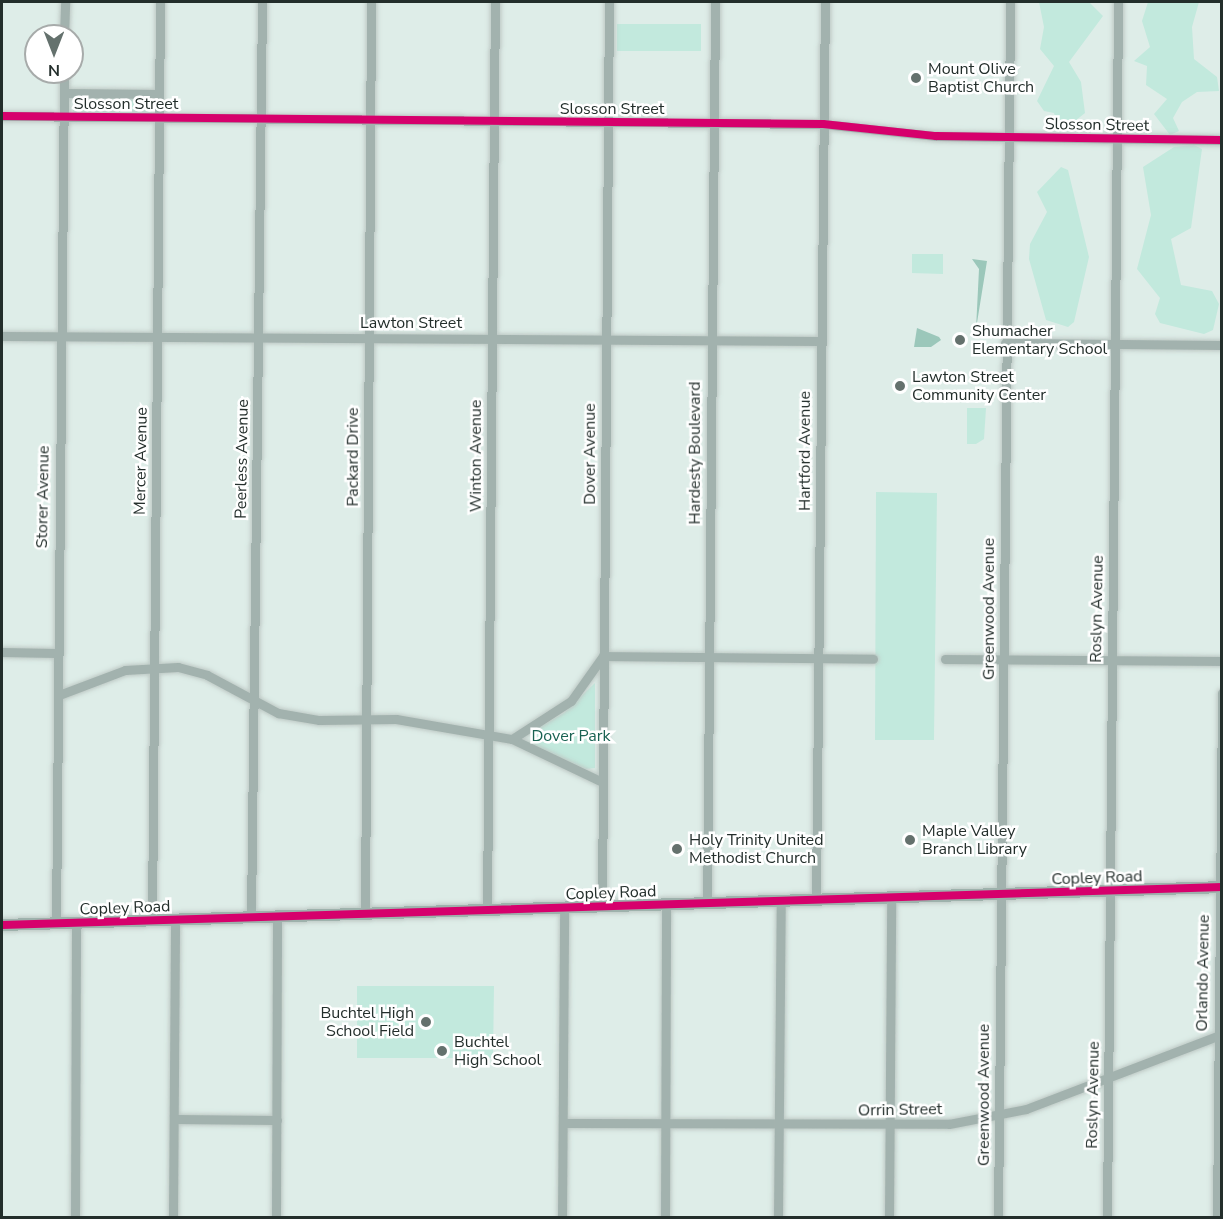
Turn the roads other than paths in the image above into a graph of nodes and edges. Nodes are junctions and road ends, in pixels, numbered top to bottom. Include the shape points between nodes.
1 (65, 2) edge
2 (160, 2) edge
3 (262, 2) edge
4 (371, 2) edge
5 (495, 2) edge
6 (609, 2) edge
7 (715, 2) edge
8 (825, 2) edge
9 (1010, 2) edge
10 (1118, 2) edge
11 (64, 24) edge
12 (64, 84) edge
13 (64, 93) junction
14 (159, 94) junction
15 (2, 116) edge
16 (63, 117) junction
17 (160, 118) junction
18 (261, 118) junction
19 (371, 120) junction
20 (494, 121) junction
21 (607, 122) junction
22 (713, 123) junction
23 (823, 124) junction
24 (1008, 137) junction
25 (1117, 139) junction
26 (1221, 140) edge
27 (2, 336) edge
28 (60, 336) junction
29 (157, 337) junction
30 (258, 337) junction
31 (369, 338) junction
32 (492, 339) junction
33 (605, 340) junction
34 (711, 341) junction
35 (821, 341) junction
36 (1005, 343) junction
37 (1115, 344) junction
38 (1221, 345) edge
39 (2, 652) edge
40 (56, 653) junction
41 (603, 656) junction
42 (709, 656) junction
43 (819, 658) junction
44 (873, 659) dead end
45 (945, 659) dead end
46 (1003, 660) junction
47 (1112, 660) junction
48 (1221, 661) edge
49 (153, 665) junction
50 (1221, 693) edge
51 (59, 695) junction
52 (253, 704) junction
53 (366, 717) junction
54 (489, 738) junction
55 (512, 739) junction
56 (602, 782) junction
57 (1220, 887) edge
58 (1110, 891) junction
59 (1000, 894) junction
60 (891, 898) junction
61 (816, 900) junction
62 (781, 901) junction
63 (707, 904) junction
64 (666, 905) junction
65 (602, 906) junction
66 (564, 908) junction
67 (487, 910) junction
68 (364, 913) junction
69 (277, 917) junction
70 (251, 918) junction
71 (152, 920) junction
72 (175, 920) junction
73 (56, 923) junction
74 (76, 923) junction
75 (2, 925) edge
76 (1220, 1034) edge
77 (1108, 1075) junction
78 (999, 1116) junction
79 (174, 1119) junction
80 (277, 1120) junction
81 (563, 1123) junction
82 (666, 1123) junction
83 (780, 1125) junction
84 (889, 1126) junction
85 (75, 1218) edge
86 (173, 1218) edge
87 (276, 1218) edge
88 (562, 1218) edge
89 (665, 1218) edge
90 (778, 1218) edge
91 (889, 1218) edge
92 (998, 1218) edge
93 (1107, 1218) edge
94 (1217, 1218) edge

1 - 11 street
2 - 14 street, Mercer Avenue
3 - 18 street, Peerless Avenue
4 - 19 street, Packard Drive
5 - 20 street, Winton Avenue
6 - 21 street, Dover Avenue
7 - 22 street, Hardesty Boulevard
8 - 23 street, Hartford Avenue
9 - 24 street, Greenwood Avenue
10 - 25 street, Roslyn Avenue
12 - 13 street, Storer Avenue
13 - 14 street
13 - 16 street, Storer Avenue
14 - 17 street, Mercer Avenue
15 - 16 street, Slosson Street
16 - 17 street, Slosson Street
16 - 28 street, Storer Avenue
17 - 18 street, Slosson Street
17 - 29 street, Mercer Avenue
18 - 19 street, Slosson Street
18 - 30 street, Peerless Avenue
19 - 20 street, Slosson Street
19 - 31 street, Packard Drive
20 - 21 street, Slosson Street
20 - 32 street, Winton Avenue
21 - 22 street, Slosson Street
21 - 33 street, Dover Avenue
22 - 23 street, Slosson Street
22 - 34 street, Hardesty Boulevard
23 - 24 street, Slosson Street via 936,136
23 - 35 street, Hartford Avenue
24 - 25 street, Slosson Street
24 - 36 street, Greenwood Avenue
25 - 26 street, Slosson Street
25 - 37 street, Roslyn Avenue
27 - 28 street, Lawton Street
28 - 29 street, Lawton Street
28 - 40 street, Storer Avenue
29 - 30 street, Lawton Street
29 - 49 street, Mercer Avenue
30 - 31 street, Lawton Street
30 - 52 street, Peerless Avenue
31 - 32 street, Lawton Street
31 - 53 street, Packard Drive
32 - 33 street, Lawton Street
32 - 54 street, Winton Avenue
33 - 34 street, Lawton Street
33 - 41 street, Dover Avenue
34 - 35 street, Lawton Street
34 - 42 street, Hardesty Boulevard
35 - 43 street, Hartford Avenue
36 - 37 street
36 - 46 street, Greenwood Avenue
37 - 38 street
37 - 47 street, Roslyn Avenue
39 - 40 street
40 - 51 street, Storer Avenue
41 - 42 street
41 - 55 street via 571,701
41 - 56 street, Dover Avenue
42 - 43 street
42 - 63 street, Hardesty Boulevard
43 - 44 street
43 - 61 street, Hartford Avenue
45 - 46 street
46 - 47 street
46 - 59 street, Greenwood Avenue
47 - 48 street
47 - 58 street, Roslyn Avenue
49 - 51 street via 119,672
49 - 52 street via 207,675
49 - 71 street, Mercer Avenue
50 - 57 street, Orlando Avenue
51 - 73 street, Storer Avenue
52 - 53 street via 307,719
52 - 70 street, Peerless Avenue
53 - 54 street
53 - 68 street, Packard Drive
54 - 55 street
54 - 67 street, Winton Avenue
55 - 56 street
56 - 65 street, Dover Avenue
57 - 58 main road, Copley Road
57 - 76 street, Orlando Avenue
58 - 59 main road, Copley Road
58 - 77 street, Roslyn Avenue
59 - 60 main road, Copley Road
59 - 78 street, Greenwood Avenue
60 - 61 main road, Copley Road
60 - 84 street
61 - 62 main road, Copley Road
62 - 63 main road, Copley Road
62 - 83 street
63 - 64 main road, Copley Road
64 - 65 main road, Copley Road
64 - 82 street
65 - 66 main road, Copley Road
66 - 67 main road, Copley Road
66 - 81 street
67 - 68 main road, Copley Road
68 - 69 main road, Copley Road
69 - 70 main road, Copley Road
69 - 80 street
70 - 72 main road, Copley Road
71 - 72 main road, Copley Road
71 - 74 main road, Copley Road
72 - 79 street
73 - 74 main road, Copley Road
73 - 75 main road, Copley Road
74 - 85 street
76 - 77 street, Orrin Street
76 - 94 street, Orlando Avenue
77 - 78 street, Orrin Street
77 - 93 street, Roslyn Avenue
78 - 84 street, Orrin Street
78 - 92 street, Greenwood Avenue
79 - 80 street
79 - 86 street
80 - 87 street
81 - 82 street, Orrin Street
81 - 88 street
82 - 83 street, Orrin Street
82 - 89 street
83 - 84 street, Orrin Street
83 - 90 street
84 - 91 street

